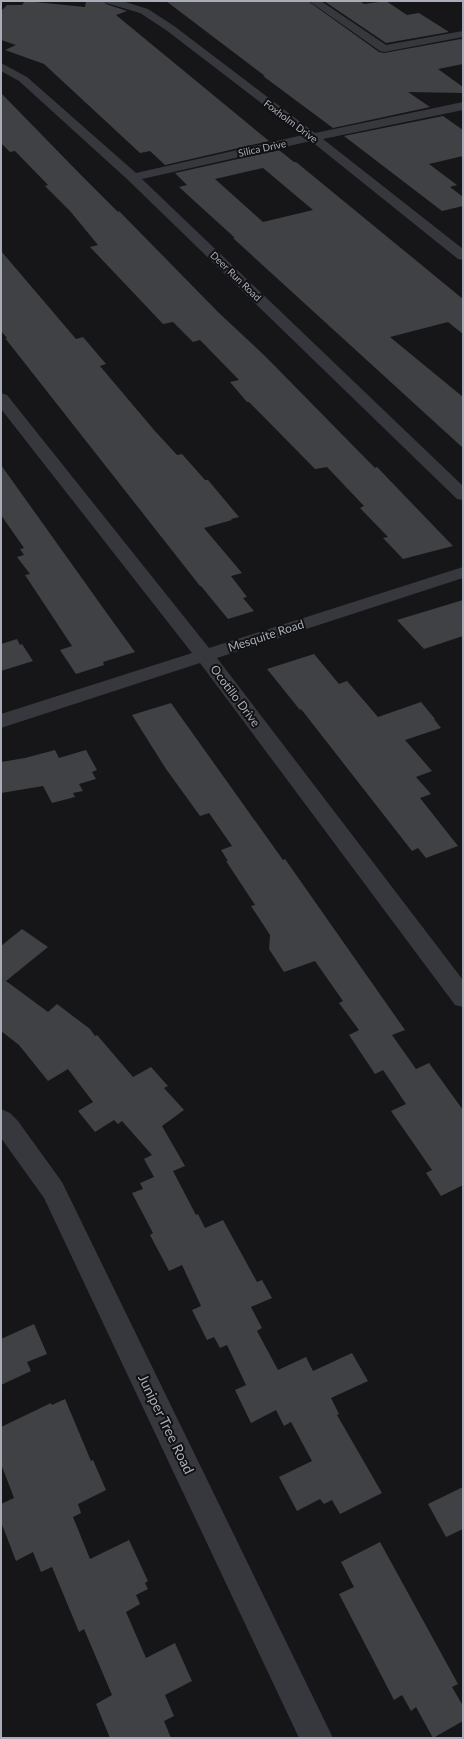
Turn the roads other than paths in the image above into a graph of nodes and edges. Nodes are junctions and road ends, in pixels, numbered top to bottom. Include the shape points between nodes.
1 (110, 1) edge
2 (314, 1) edge
3 (463, 34) edge
4 (1, 66) edge
5 (463, 106) edge
6 (313, 137) junction
7 (133, 176) junction
8 (463, 256) edge
9 (1, 398) edge
10 (463, 495) edge
11 (463, 572) edge
12 (205, 656) junction
13 (1, 721) edge
14 (463, 998) edge
15 (1, 1120) edge
16 (316, 1738) edge

1 - 6 street, Foxholm Drive via 150,15
2 - 3 street via 384,49
4 - 7 street, Deer Run Road via 23,79
5 - 6 street, Silica Drive
6 - 7 street, Silica Drive
6 - 8 street, Foxholm Drive
7 - 10 street, Deer Run Road
9 - 12 street, Ocotillo Drive
11 - 12 street, Mesquite Road
12 - 13 street, Mesquite Road
12 - 14 street, Ocotillo Drive
15 - 16 street, Juniper Tree Road via 53,1190

